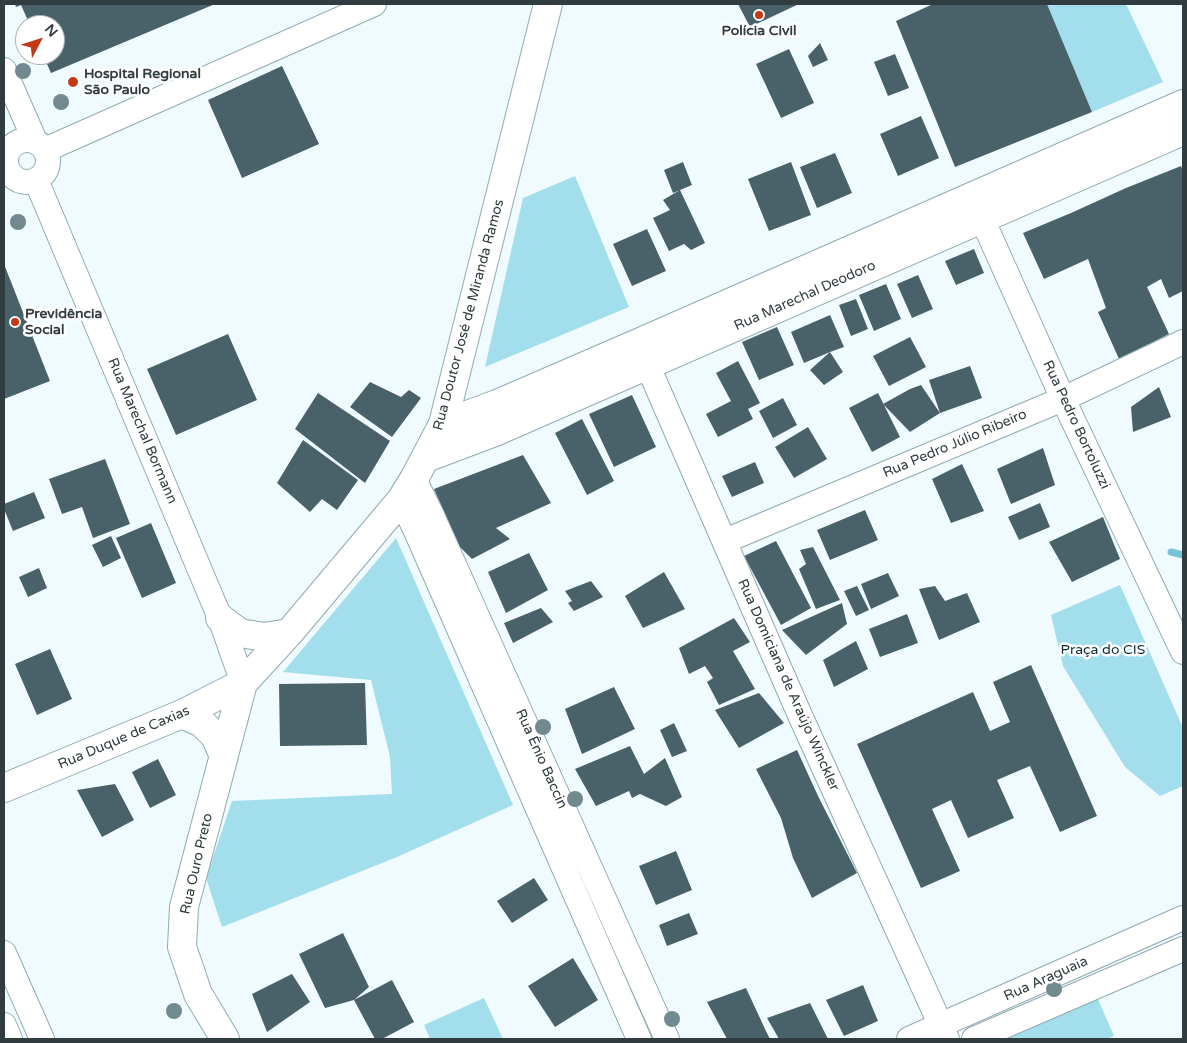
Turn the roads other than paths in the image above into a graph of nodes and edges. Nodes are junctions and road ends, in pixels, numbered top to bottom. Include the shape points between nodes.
1 (548, 4) edge
2 (358, 7) edge
3 (4, 70) edge
4 (1183, 104) edge
5 (1183, 131) edge
6 (40, 145) junction
7 (6, 155) edge
8 (36, 180) junction
9 (977, 208) junction
10 (1183, 342) edge
11 (643, 354) junction
12 (1063, 398) junction
13 (443, 424) junction
14 (414, 479) junction
15 (725, 541) junction
16 (220, 618) junction
17 (289, 633) junction
18 (1183, 652) edge
19 (243, 684) junction
20 (182, 714) junction
21 (224, 756) junction
22 (530, 763) junction
23 (4, 788) edge
24 (592, 871) junction
25 (570, 882) junction
26 (1177, 920) edge
27 (1182, 950) edge
28 (4, 956) edge
29 (1091, 959) junction
30 (1102, 985) junction
31 (647, 995) junction
32 (624, 1005) junction
33 (4, 1025) edge
34 (943, 1032) edge
35 (10, 1039) edge
36 (42, 1039) edge
37 (225, 1039) edge
38 (639, 1039) edge
39 (667, 1039) edge
40 (908, 1039) edge
41 (976, 1039) edge

1 - 13 street, Rua Doutor José de Miranda Ramos
2 - 6 street
3 - 6 street
4 - 9 street, Rua Marechal Deodoro
5 - 9 street, Rua Marechal Deodoro
6 - 7 street via 21,140
6 - 8 street via 48,163 42,176
7 - 8 street via 16,179
8 - 16 street, Rua Marechal Bormann
9 - 11 street, Rua Marechal Deodoro
9 - 12 street, Rua Pedro Bortoluzzi
10 - 12 street, Rua Pedro Júlio Ribeiro
11 - 13 street, Rua Marechal Deodoro
11 - 14 street, Rua Marechal Deodoro
11 - 15 street, Rua Domiciana de Araújo Winckler
12 - 15 street, Rua Pedro Júlio Ribeiro
12 - 18 street, Rua Pedro Bortoluzzi
13 - 14 street, Rua Doutor José de Miranda Ramos
14 - 17 street, Rua Doutor José de Miranda Ramos
14 - 22 street, Rua Ênio Baccin via 415,529 482,654
15 - 34 street, Rua Domiciana de Araújo Winckler
16 - 17 street via 240,633 264,637
16 - 19 street, Rua Marechal Bormann
17 - 19 street, Rua Doutor José de Miranda Ramos
19 - 20 street, Rua Duque de Caxias
19 - 21 street, Rua Ouro Preto
20 - 21 street via 202,723 215,736
20 - 23 street, Rua Duque de Caxias
21 - 37 street, Rua Ouro Preto via 184,907 182,947 198,994
22 - 24 street, Rua Ênio Baccin
22 - 25 street, Rua Ênio Baccin
24 - 25 street
24 - 31 street, Rua Ênio Baccin
25 - 32 street, Rua Ênio Baccin
26 - 27 street
26 - 29 street, Rua Araguaia
27 - 30 street, Rua Araguaia
28 - 36 street
29 - 30 street
29 - 34 street, Rua Araguaia
30 - 41 street, Rua Araguaia
31 - 32 street
31 - 39 street, Rua Ênio Baccin
32 - 38 street, Rua Ênio Baccin
33 - 35 street
34 - 40 street, Rua Araguaia
34 - 41 street

